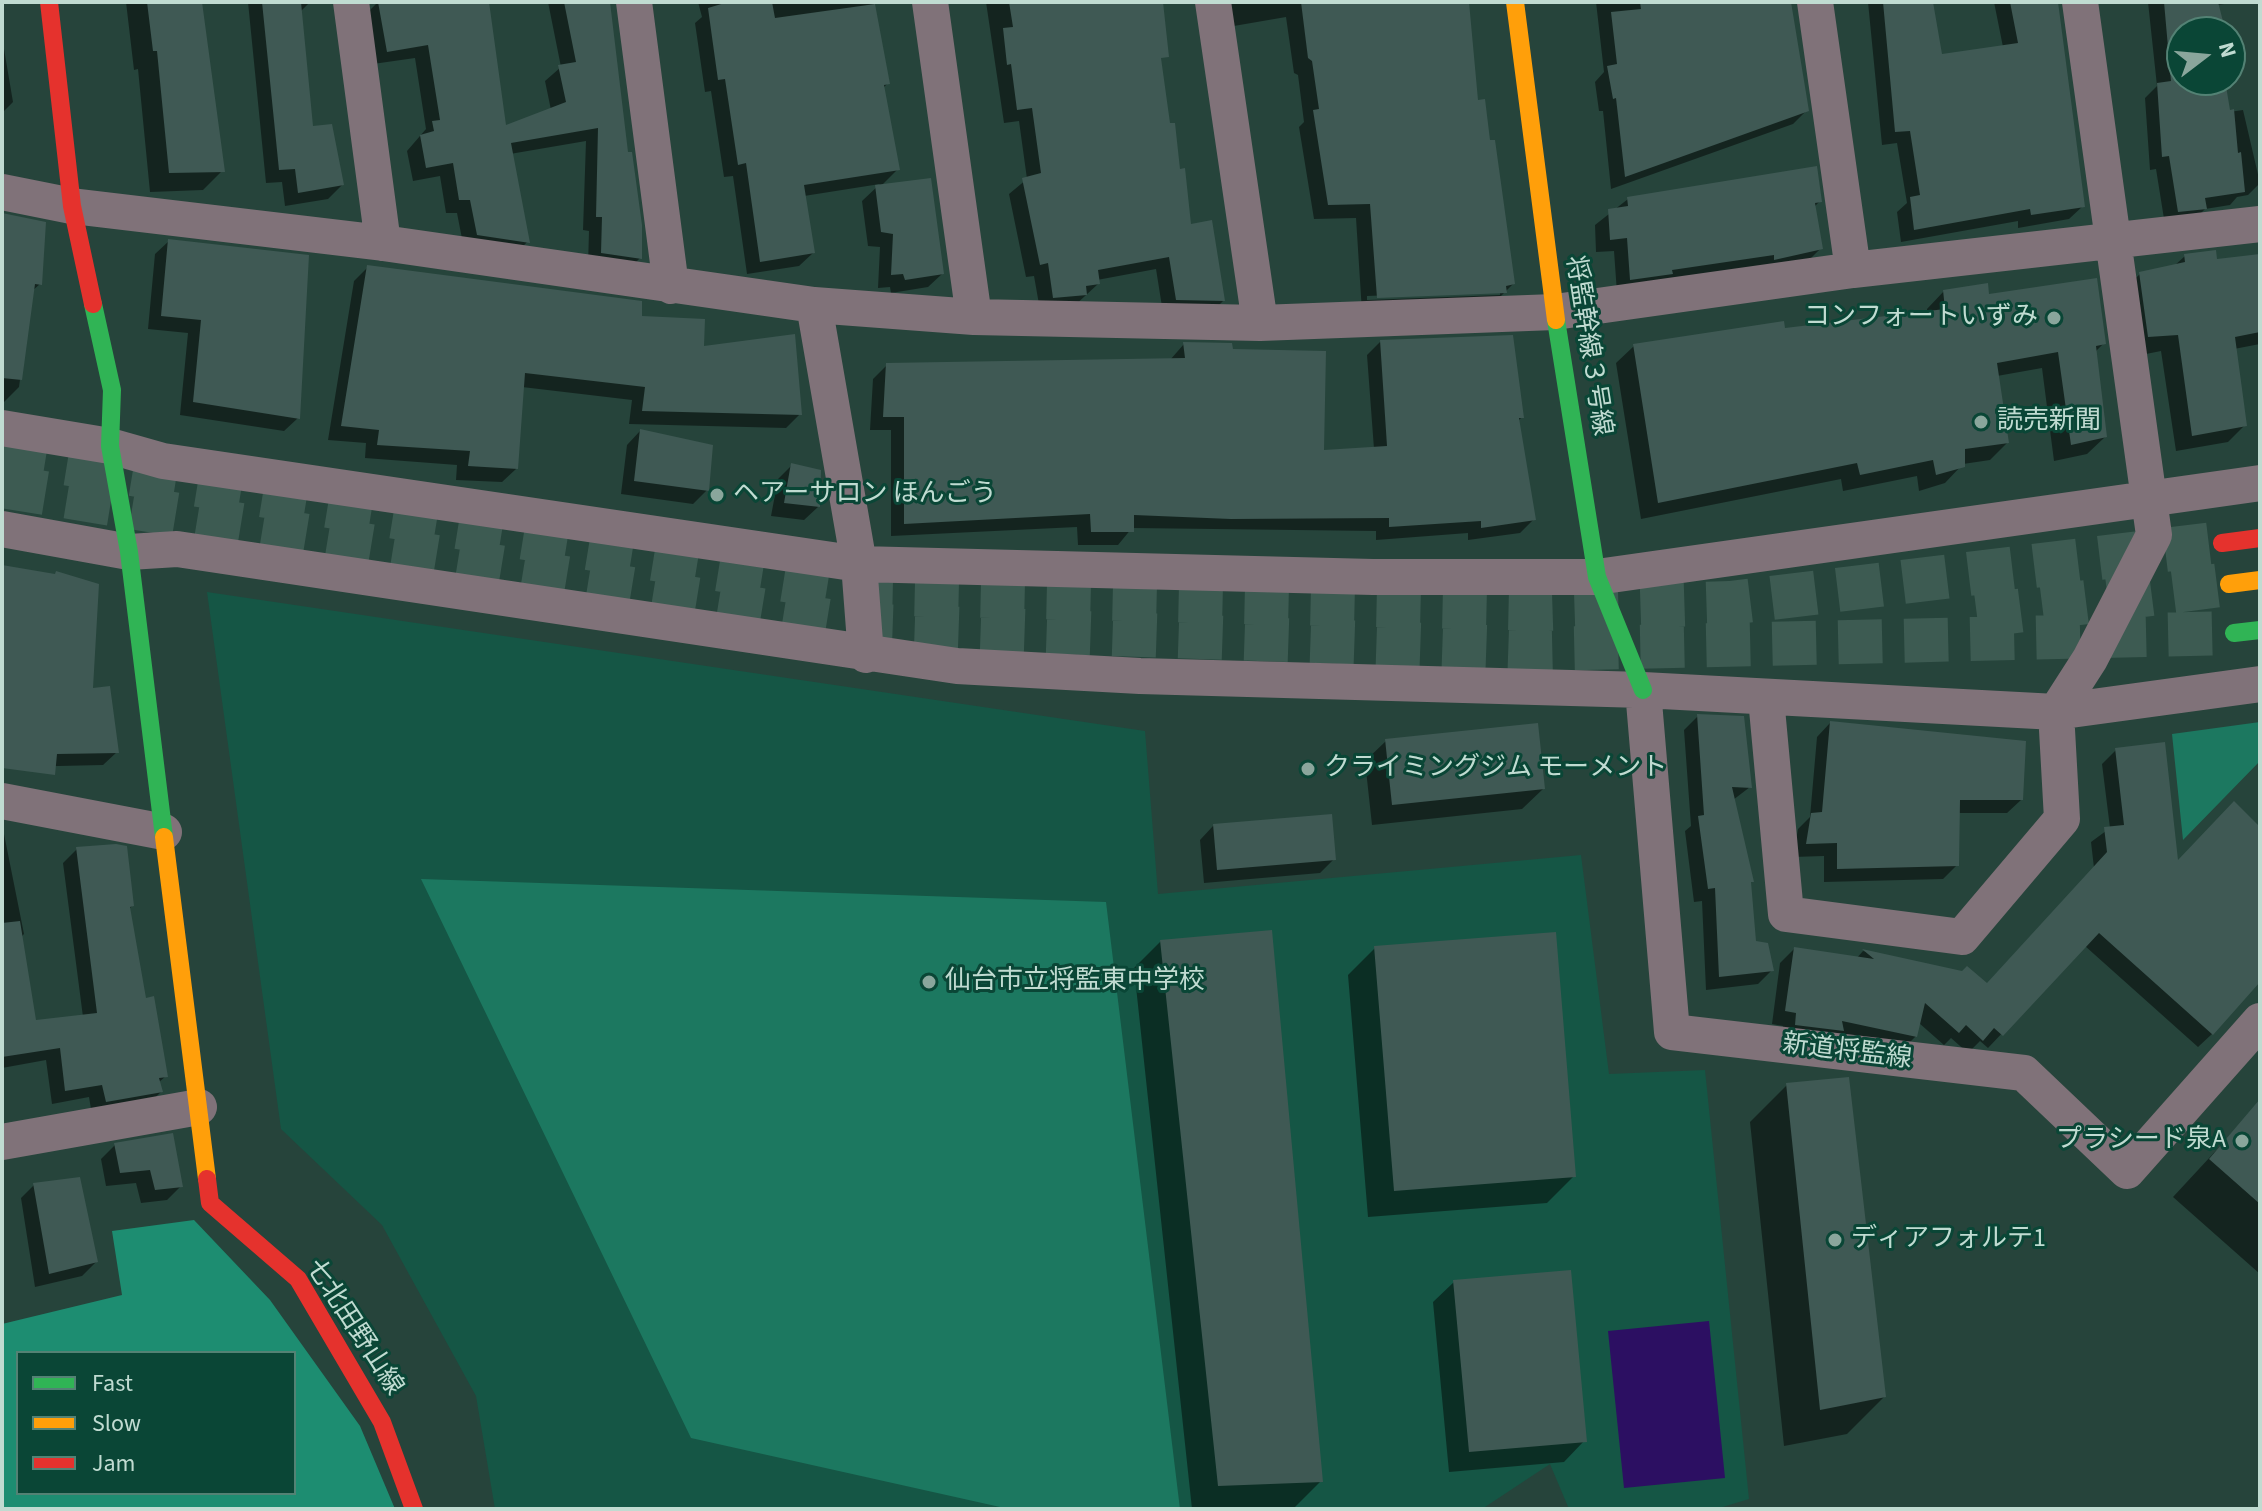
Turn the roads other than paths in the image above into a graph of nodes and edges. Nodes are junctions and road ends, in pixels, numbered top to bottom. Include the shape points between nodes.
1 (49, 2) edge
2 (351, 2) edge
3 (634, 2) edge
4 (930, 2) edge
5 (1213, 2) edge
6 (1515, 2) edge
7 (1815, 2) edge
8 (2080, 2) edge
9 (2, 192) edge
10 (72, 206) junction
11 (2260, 224) edge
12 (2112, 241) junction
13 (383, 243) junction
14 (1853, 270) junction
15 (671, 286) junction
16 (814, 305) junction
17 (1555, 312) junction
18 (974, 317) junction
19 (1260, 323) junction
20 (2, 428) edge
21 (110, 446) junction
22 (2260, 483) edge
23 (2149, 498) junction
24 (2, 529) edge
25 (2260, 538) edge
26 (2222, 543) tunnel mouth
27 (129, 552) junction
28 (859, 564) junction
29 (1597, 577) junction
30 (2260, 580) edge
31 (2229, 584) tunnel mouth
32 (2260, 630) edge
33 (2234, 633) tunnel mouth
34 (866, 655) junction
35 (2260, 684) edge
36 (1643, 690) junction
37 (1766, 698) junction
38 (2056, 712) junction
39 (2, 801) edge
40 (164, 832) junction
41 (2260, 1021) edge
42 (199, 1107) junction
43 (2, 1142) edge
44 (414, 1509) edge

1 - 10 street, 七北田野山線
2 - 13 street
3 - 15 street
4 - 18 street
5 - 19 street
6 - 17 street, 将監幹線３号線
7 - 14 street
8 - 12 street
9 - 10 street
10 - 13 street
10 - 21 street, 七北田野山線 via 112,390
11 - 12 street
12 - 14 street
12 - 23 street
13 - 15 street
14 - 17 street
15 - 16 street
16 - 18 street
16 - 28 street
17 - 19 street
17 - 29 street, 将監幹線３号線
18 - 19 street
20 - 21 street
21 - 27 street, 七北田野山線
21 - 28 street via 163,461
22 - 23 street
23 - 29 street
23 - 38 street via 2154,535 2090,659
24 - 27 street
25 - 26 street
27 - 34 street via 177,549
27 - 40 street, 七北田野山線
28 - 29 street
28 - 34 street
29 - 36 street, 将監幹線３号線
30 - 31 street
32 - 33 street
34 - 36 street via 957,666 1140,676
35 - 38 street
36 - 37 street
36 - 41 street, 新道将監線 via 1672,1032 2024,1073 2127,1171
37 - 38 street
37 - 38 street via 1786,914 1962,937 2062,819
39 - 40 street
40 - 42 street, 七北田野山線
42 - 43 street
42 - 44 street, 七北田野山線 via 210,1203 298,1279 382,1422

